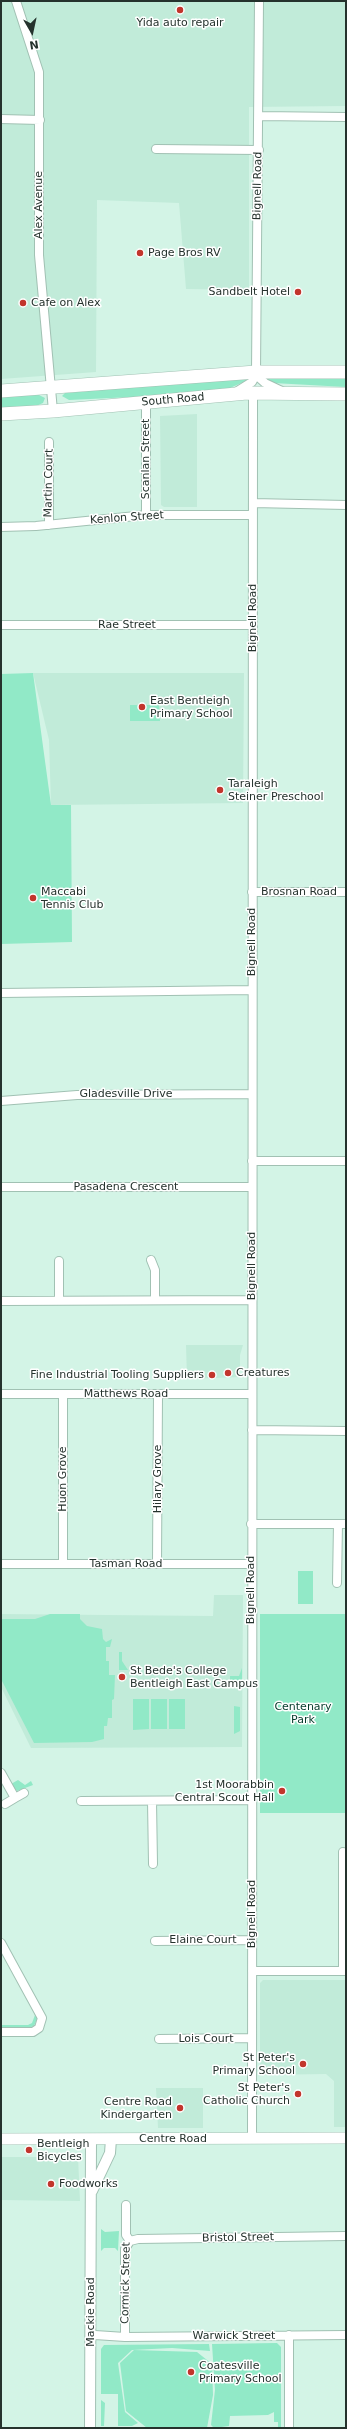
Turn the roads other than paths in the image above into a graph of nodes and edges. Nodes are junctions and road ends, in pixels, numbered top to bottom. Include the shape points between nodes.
1 (16, 1) edge
2 (259, 1) edge
3 (259, 116) junction
4 (346, 117) edge
5 (1, 119) edge
6 (40, 120) junction
7 (156, 149) dead end
8 (259, 150) junction
9 (346, 372) edge
10 (256, 373) junction
11 (51, 388) junction
12 (1, 391) edge
13 (253, 393) junction
14 (286, 393) junction
15 (232, 394) junction
16 (346, 394) edge
17 (146, 403) junction
18 (53, 411) junction
19 (1, 414) edge
20 (49, 442) dead end
21 (253, 503) junction
22 (346, 504) edge
23 (146, 515) junction
24 (253, 515) junction
25 (48, 525) junction
26 (1, 527) edge
27 (1, 625) edge
28 (253, 625) junction
29 (252, 892) junction
30 (346, 892) edge
31 (252, 990) junction
32 (1, 993) edge
33 (252, 1094) junction
34 (1, 1101) edge
35 (252, 1161) junction
36 (346, 1161) edge
37 (1, 1187) edge
38 (252, 1187) junction
39 (151, 1260) dead end
40 (59, 1261) dead end
41 (155, 1300) junction
42 (251, 1300) junction
43 (1, 1301) edge
44 (59, 1301) junction
45 (1, 1394) edge
46 (63, 1394) junction
47 (158, 1394) junction
48 (252, 1394) junction
49 (252, 1430) junction
50 (346, 1431) edge
51 (252, 1524) junction
52 (342, 1524) edge
53 (158, 1563) junction
54 (1, 1564) edge
55 (62, 1564) junction
56 (251, 1564) junction
57 (337, 1583) dead end
58 (1, 1773) edge
59 (24, 1793) dead end
60 (16, 1798) junction
61 (252, 1800) junction
62 (81, 1801) dead end
63 (152, 1801) junction
64 (5, 1804) dead end
65 (343, 1852) dead end
66 (153, 1864) dead end
67 (155, 1940) dead end
68 (252, 1940) junction
69 (1, 1943) edge
70 (252, 1971) junction
71 (345, 1971) edge
72 (1, 2032) edge
73 (252, 2038) junction
74 (159, 2039) dead end
75 (252, 2138) junction
76 (346, 2138) edge
77 (1, 2139) edge
78 (91, 2139) junction
79 (111, 2139) junction
80 (90, 2195) junction
81 (126, 2205) dead end
82 (346, 2236) edge
83 (130, 2241) junction
84 (288, 2335) junction
85 (346, 2335) edge
86 (91, 2337) junction
87 (123, 2337) junction
88 (90, 2428) edge
89 (289, 2428) edge

1 - 6 street, Alex Avenue via 39,72
2 - 3 street, Bignell Road
3 - 4 street
3 - 8 street, Bignell Road
5 - 6 street
6 - 11 street, Alex Avenue via 39,255
7 - 8 street
8 - 10 street, Bignell Road
9 - 10 highway, South Road
10 - 11 highway, South Road
10 - 14 street via 265,383
10 - 15 street via 252,382
11 - 12 highway, South Road
11 - 18 street, Alex Avenue
13 - 14 highway, South Road
13 - 15 highway, South Road
13 - 21 street, Bignell Road
14 - 16 highway, South Road
15 - 17 highway, South Road
17 - 18 highway, South Road
17 - 23 street, Scanlan Street
18 - 19 highway, South Road
20 - 25 street, Martin Court
21 - 22 street
21 - 24 street, Bignell Road
23 - 24 street, Kenlon Street
23 - 25 street, Kenlon Street
24 - 28 street, Bignell Road
25 - 26 street, Kenlon Street
27 - 28 street, Rae Street
28 - 29 street, Bignell Road
29 - 30 street, Brosnan Road
29 - 31 street, Bignell Road
31 - 32 street
31 - 33 street, Bignell Road
33 - 34 street, Gladesville Drive via 77,1094
33 - 35 street, Bignell Road
35 - 36 street
35 - 38 street, Bignell Road
37 - 38 street, Pasadena Crescent
38 - 42 street, Bignell Road
39 - 41 street via 155,1270
40 - 44 street
41 - 42 street
41 - 44 street
42 - 48 street, Bignell Road
43 - 44 street
45 - 46 street, Matthews Road
46 - 47 street, Matthews Road
46 - 55 street, Huon Grove
47 - 48 street, Matthews Road
47 - 53 street, Hilary Grove
48 - 49 street, Bignell Road
49 - 50 street
49 - 51 street, Bignell Road
51 - 52 street
51 - 56 street, Bignell Road
52 - 57 street
53 - 55 street, Tasman Road
53 - 56 street, Tasman Road
54 - 55 street, Tasman Road
56 - 61 street, Bignell Road
58 - 60 street
59 - 60 street
60 - 64 street
61 - 63 street
61 - 68 street, Bignell Road
62 - 63 street
63 - 66 street
65 - 71 street
67 - 68 street, Elaine Court
68 - 70 street, Bignell Road
69 - 72 street via 42,2018 39,2028 33,2032
70 - 71 street
70 - 73 street, Bignell Road
73 - 74 street, Lois Court
73 - 75 street, Bignell Road
75 - 76 main road, Centre Road
75 - 79 main road, Centre Road
77 - 78 main road, Centre Road
78 - 79 main road, Centre Road
78 - 80 street, Mackie Road
79 - 80 street, Mackie Road via 110,2153
80 - 86 street, Mackie Road
81 - 83 street, Cormick Street via 126,2235
82 - 83 street, Bristol Street
83 - 87 street, Cormick Street via 125,2252
84 - 85 street, Warwick Street
84 - 87 street, Warwick Street
84 - 89 street
86 - 87 street, Warwick Street
86 - 88 street, Mackie Road

